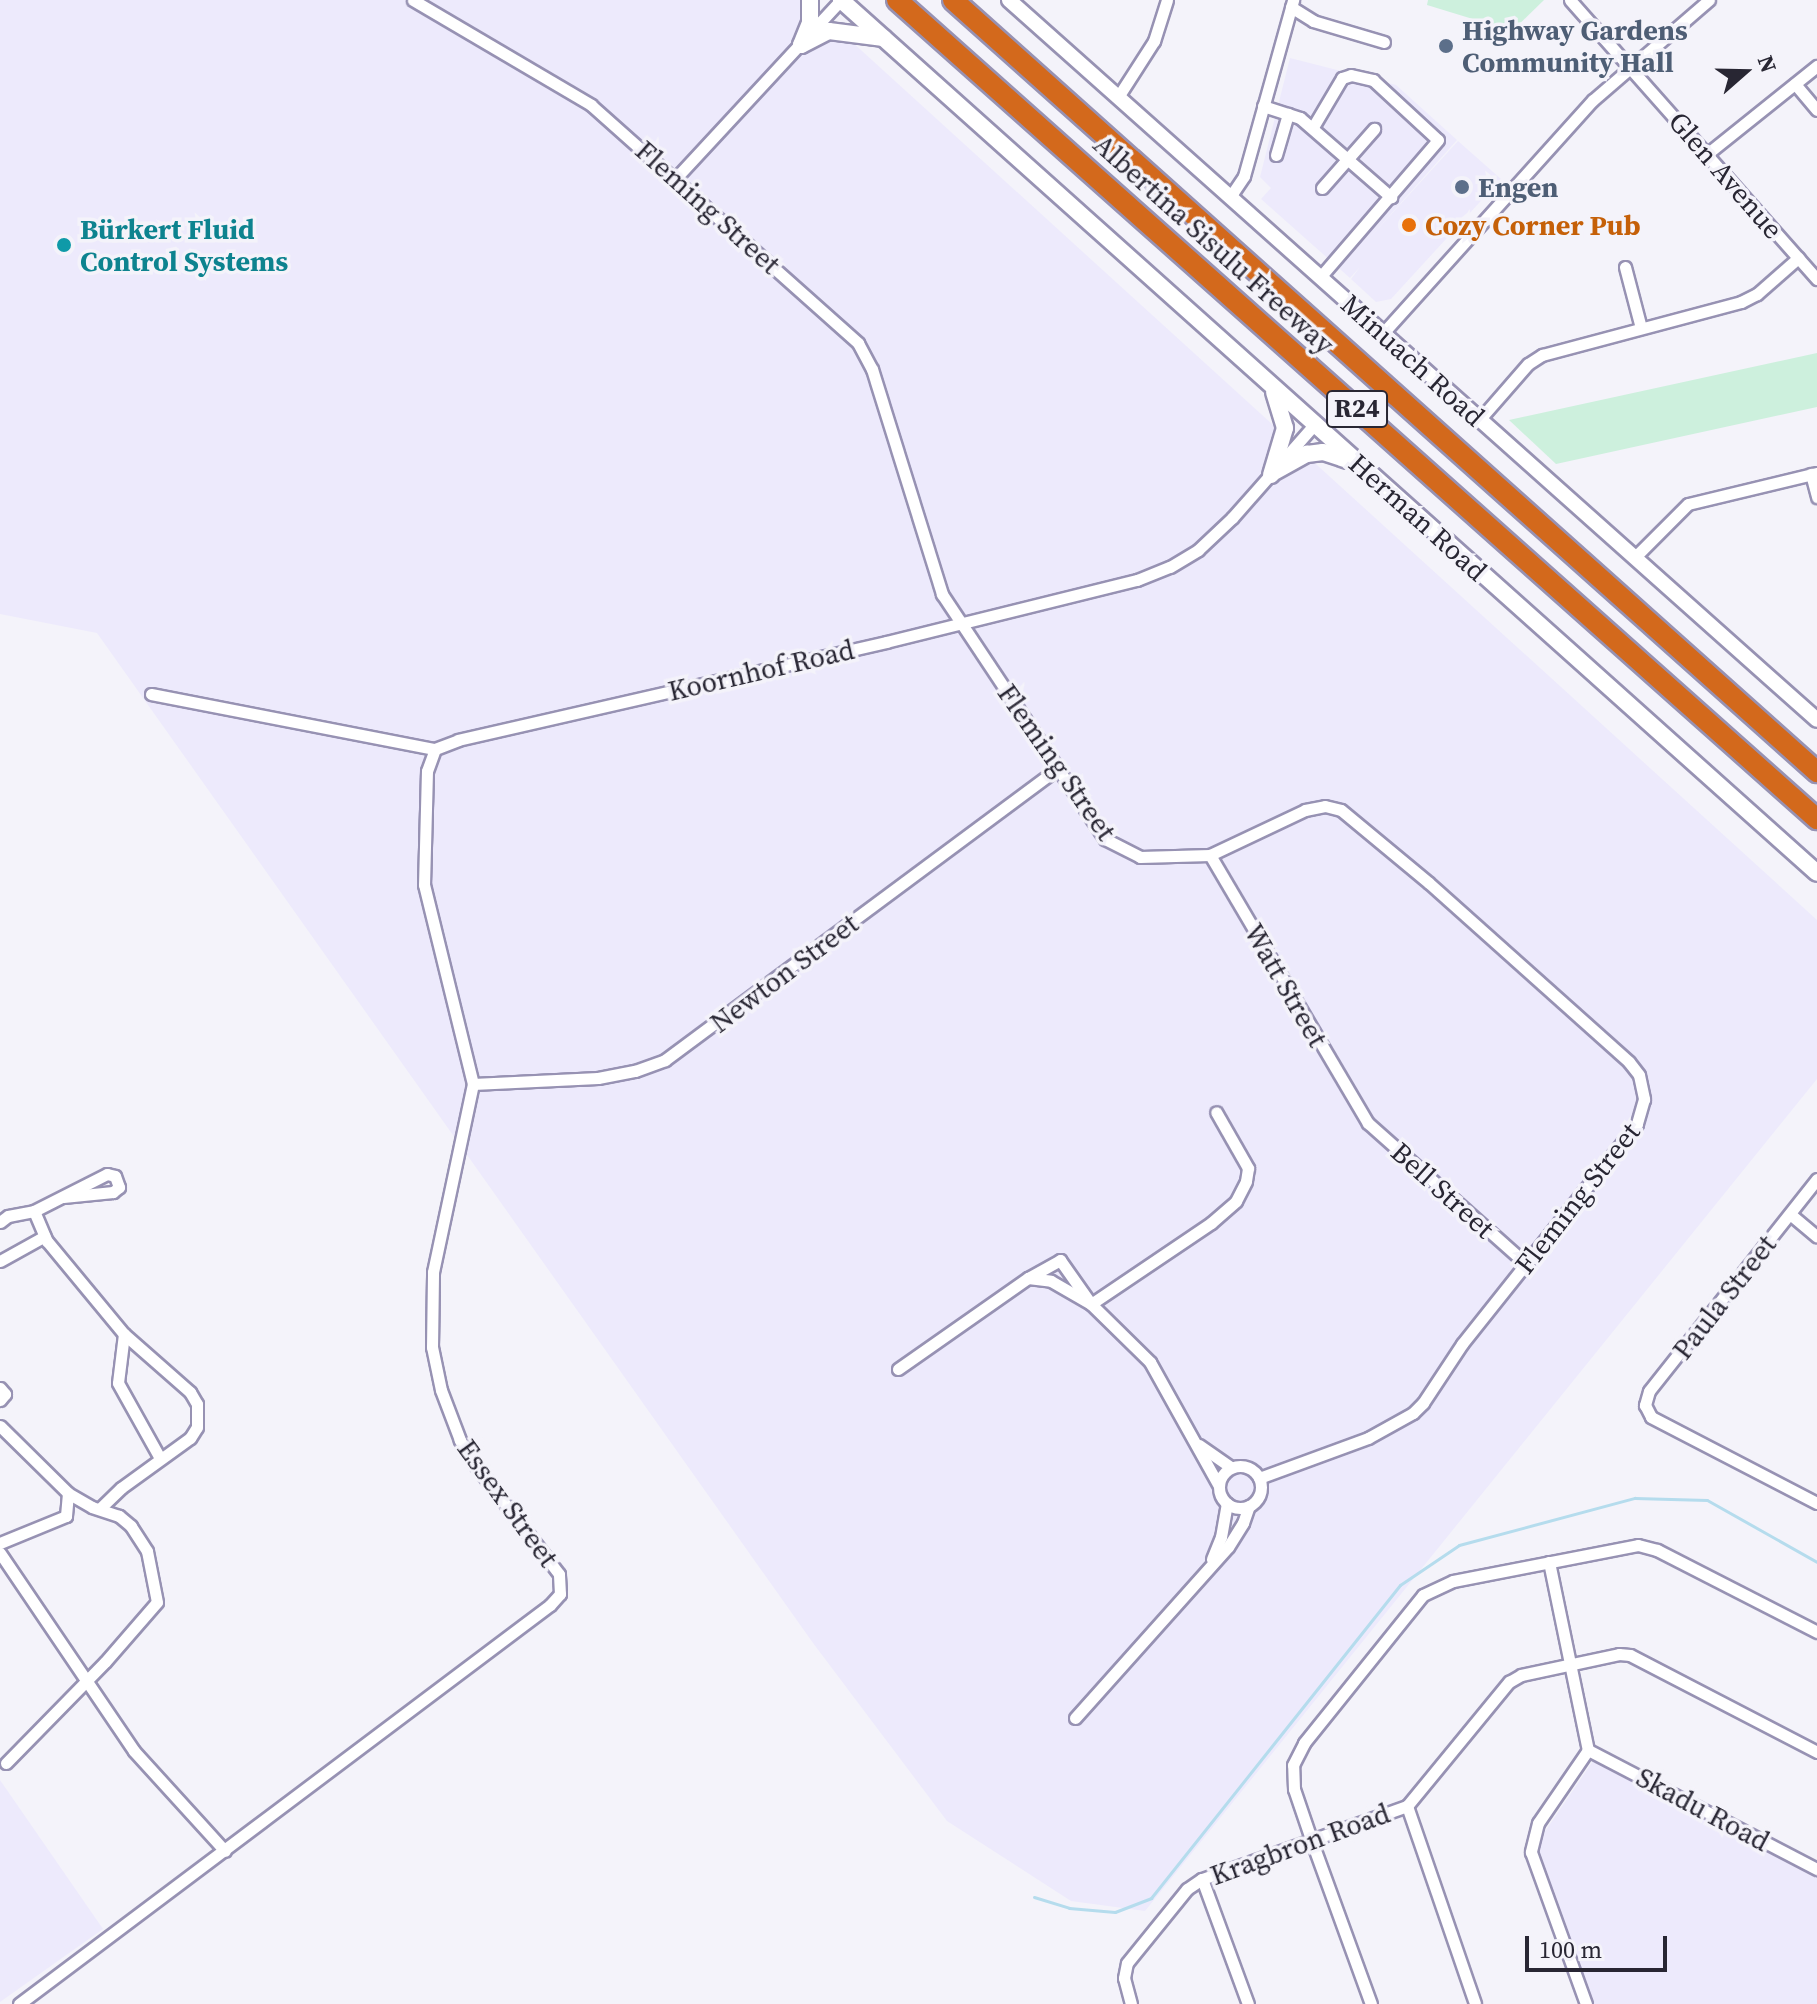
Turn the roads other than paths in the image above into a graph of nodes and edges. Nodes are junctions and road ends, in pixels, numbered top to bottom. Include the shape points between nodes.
1 (413, 0) edge
2 (810, 0) edge
3 (841, 0) edge
4 (897, 0) edge
5 (953, 0) edge
6 (1009, 0) edge
7 (1167, 0) edge
8 (1570, 0) edge
9 (1709, 0) edge
10 (1292, 3) edge
11 (885, 38) junction
12 (1384, 42) dead end
13 (801, 45) junction
14 (1629, 65) junction
15 (1817, 66) edge
16 (1795, 84) junction
17 (1118, 97) junction
18 (1263, 106) junction
19 (1817, 110) edge
20 (1288, 114) junction
21 (1313, 127) junction
22 (1374, 129) dead end
23 (1707, 154) junction
24 (1276, 155) dead end
25 (1349, 159) junction
26 (675, 179) junction
27 (1322, 188) dead end
28 (1230, 197) junction
29 (1391, 197) junction
30 (1798, 258) junction
31 (1625, 267) dead end
32 (1320, 277) junction
33 (1817, 279) edge
34 (1641, 328) junction
35 (1383, 333) junction
36 (1271, 386) junction
37 (1480, 419) junction
38 (1314, 425) junction
39 (1357, 463) junction
40 (1272, 473) junction
41 (1814, 473) edge
42 (1817, 497) edge
43 (1635, 557) junction
44 (959, 623) junction
45 (151, 694) dead end
46 (1817, 720) edge
47 (435, 749) junction
48 (1058, 768) junction
49 (1817, 772) edge
50 (1817, 819) edge
51 (1210, 855) junction
52 (1817, 873) edge
53 (473, 1084) junction
54 (1216, 1112) dead end
55 (1362, 1114) joint
56 (1817, 1179) edge
57 (63, 1197) dead end
58 (34, 1211) junction
59 (1790, 1214) junction
60 (0, 1222) edge
61 (45, 1236) junction
62 (1817, 1237) edge
63 (0, 1261) edge
64 (1526, 1264) junction
65 (1028, 1278) junction
66 (1091, 1304) junction
67 (124, 1334) junction
68 (145, 1356) junction
69 (119, 1364) junction
70 (898, 1369) dead end
71 (0, 1388) edge
72 (0, 1400) edge
73 (0, 1426) edge
74 (1195, 1443) junction
75 (160, 1458) junction
76 (1231, 1467) junction
77 (1259, 1478) junction
78 (1218, 1484) junction
79 (121, 1488) junction
80 (68, 1493) junction
81 (1817, 1503) edge
82 (1227, 1504) junction
83 (1249, 1506) junction
84 (96, 1508) junction
85 (112, 1514) junction
86 (66, 1516) junction
87 (0, 1543) edge
88 (0, 1553) edge
89 (1549, 1562) junction
90 (1208, 1567) junction
91 (1817, 1632) edge
92 (1569, 1663) junction
93 (89, 1680) junction
94 (1075, 1718) dead end
95 (1588, 1750) junction
96 (1817, 1752) edge
97 (6, 1763) dead end
98 (1407, 1806) junction
99 (1311, 1839) junction
100 (225, 1851) junction
101 (1817, 1869) edge
102 (1202, 1879) junction
103 (19, 2004) edge
104 (1131, 2004) edge
105 (1248, 2004) edge
106 (1371, 2004) edge
107 (1475, 2004) edge
108 (1586, 2004) edge

1 - 26 street, Fleming Street via 591,105
2 - 13 main road via 810,23
3 - 11 main road, Herman Road
3 - 13 street
4 - 50 highway, Albertina Sisulu Freeway / R24
5 - 49 highway, Albertina Sisulu Freeway / R24
6 - 17 street, Minuach Road
7 - 17 street via 1154,41
8 - 14 street, Glen Avenue
9 - 14 street
10 - 12 street via 1313,21
10 - 18 street
11 - 13 main road via 829,31
11 - 36 main road, Herman Road
13 - 26 street
14 - 23 street, Glen Avenue
14 - 35 street
15 - 16 street
16 - 19 street
16 - 23 street
17 - 28 street, Minuach Road
18 - 20 street
18 - 28 street via 1242,182
20 - 21 street
20 - 24 street
21 - 25 street
21 - 29 street via 1344,77 1376,83 1438,140
22 - 25 street
23 - 30 street, Glen Avenue
25 - 27 street
25 - 29 street
26 - 44 street, Fleming Street via 838,323 866,355 930,565
28 - 32 street, Minuach Road
29 - 32 street
30 - 33 street, Glen Avenue
30 - 34 street via 1747,300
31 - 34 street
32 - 35 street, Minuach Road
34 - 37 street via 1542,355
35 - 37 street, Minuach Road
36 - 38 main road, Herman Road
36 - 40 main road via 1285,428
37 - 43 street, Minuach Road
38 - 39 main road, Herman Road
38 - 40 street, Koornhof Road
39 - 40 main road via 1315,452
39 - 52 main road, Herman Road
40 - 44 street, Koornhof Road via 1213,536 1170,567 1083,595
41 - 42 street
41 - 43 street via 1688,504
43 - 46 street, Minuach Road
44 - 47 street, Koornhof Road
44 - 48 street, Fleming Street
45 - 47 street, Koornhof Road
47 - 53 street, Essex Street via 427,771 424,885
48 - 51 street, Fleming Street via 1098,831 1116,847 1140,857
48 - 53 street, Newton Street via 665,1060 598,1078
51 - 55 street, Watt Street
51 - 64 street, Fleming Street via 1305,810 1341,810 1636,1071 1644,1099 1637,1124
53 - 100 street, Essex Street via 433,1272 434,1360 460,1440 559,1574 560,1594
54 - 66 street via 1248,1168 1236,1201
55 - 64 street, Bell Street
56 - 59 street, Paula Street
57 - 58 street
58 - 60 street
58 - 61 street
59 - 62 street
59 - 81 street, Paula Street via 1649,1391 1645,1405 1651,1417
61 - 63 street
61 - 67 street
64 - 77 street, Fleming Street via 1413,1413 1386,1429
65 - 66 street via 1051,1281
65 - 66 street via 1060,1260
65 - 70 street
66 - 74 street via 1150,1362
67 - 68 street
67 - 69 street
68 - 69 street
68 - 75 street via 190,1392 199,1415 190,1438
69 - 75 street via 122,1393
71 - 72 street via 5,1394
73 - 80 street
74 - 76 street
74 - 78 street
75 - 79 street
76 - 77 street via 1247,1467
76 - 78 street
77 - 83 street via 1260,1494
78 - 82 street
79 - 84 street
79 - 85 street
80 - 84 street
80 - 86 street
82 - 83 street
82 - 90 street
83 - 90 street via 1228,1547
84 - 85 street
84 - 86 street
85 - 93 street via 127,1521 147,1551 157,1602
86 - 87 street
88 - 93 street
89 - 91 street via 1643,1546
89 - 92 street
89 - 99 street via 1453,1581 1423,1595 1295,1757 1292,1774
90 - 94 street
92 - 95 street
92 - 96 street, Kragbron Road via 1630,1655
92 - 98 street, Kragbron Road via 1509,1682
93 - 97 street
93 - 100 street via 142,1761
95 - 101 street, Skadu Road
95 - 108 street via 1538,1823 1531,1845
98 - 99 street, Kragbron Road
98 - 107 street
99 - 102 street, Kragbron Road
99 - 106 street
100 - 103 street, Essex Street
102 - 104 street, Kragbron Road via 1165,1912 1124,1971
102 - 105 street

